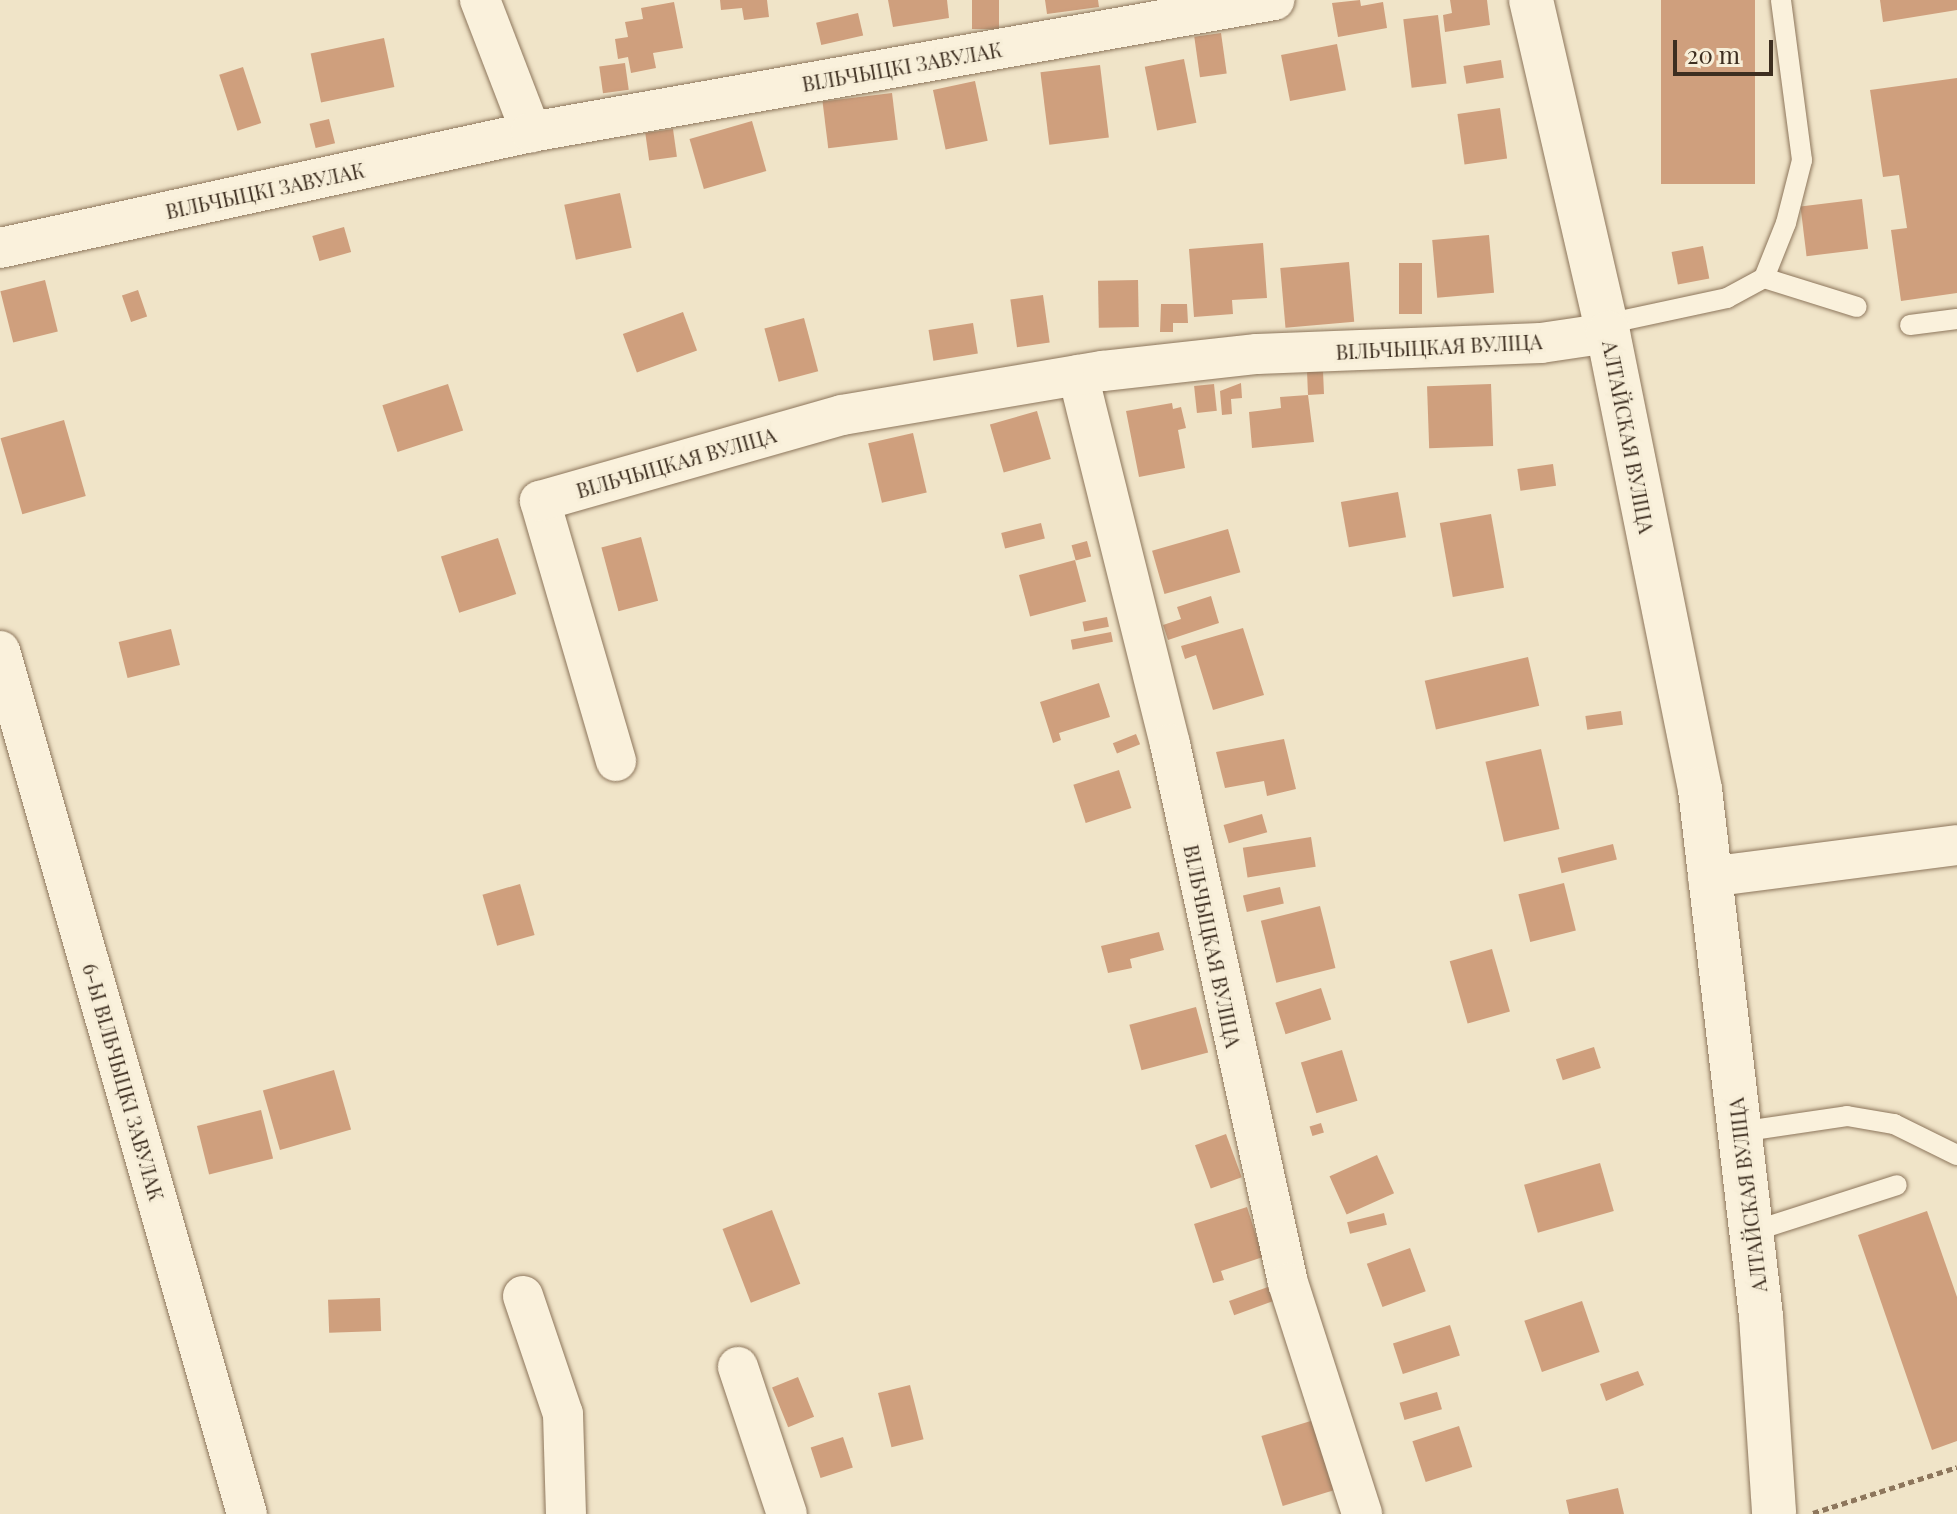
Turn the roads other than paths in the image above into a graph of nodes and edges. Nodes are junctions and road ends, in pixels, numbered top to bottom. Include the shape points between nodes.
1 (480, 0) edge
2 (1274, 0) edge
3 (1531, 0) edge
4 (1781, 0) edge
5 (531, 132) junction
6 (0, 248) edge
7 (1764, 278) junction
8 (1857, 307) dead end
9 (1957, 319) edge
10 (1910, 325) dead end
11 (1607, 329) junction
12 (1078, 375) junction
13 (0, 651) edge
14 (616, 761) dead end
15 (1957, 845) edge
16 (1708, 877) junction
17 (1739, 1132) junction
18 (1957, 1155) edge
19 (1897, 1185) dead end
20 (1751, 1232) junction
21 (523, 1296) dead end
22 (738, 1367) dead end
23 (247, 1514) edge
24 (566, 1514) edge
25 (787, 1514) edge
26 (1362, 1514) edge
27 (1774, 1514) edge

1 - 5 street
2 - 5 street, ВІЛЬЧЫЦКІ ЗАВУЛАК
3 - 11 main road, АЛТАЙСКАЯ ВУЛІЦА
4 - 7 lane via 1802,160 1786,223
5 - 6 street, ВІЛЬЧЫЦКІ ЗАВУЛАК
7 - 8 lane
7 - 11 lane via 1727,298
9 - 10 lane
11 - 12 street, ВІЛЬЧЫЦКАЯ ВУЛІЦА via 1541,343 1257,354
11 - 16 main road, АЛТАЙСКАЯ ВУЛІЦА via 1700,789
12 - 14 street, ВІЛЬЧЫЦКАЯ ВУЛІЦА via 842,415 540,501
12 - 26 street, ВІЛЬЧЫЦКАЯ ВУЛІЦА via 1170,744 1288,1283
13 - 23 street, 6-Ы ВІЛЬЧЫЦКІ ЗАВУЛАК
15 - 16 street
16 - 17 main road, АЛТАЙСКАЯ ВУЛІЦА
17 - 18 lane via 1847,1116 1894,1124
17 - 20 main road, АЛТАЙСКАЯ ВУЛІЦА
19 - 20 lane
20 - 27 main road, АЛТАЙСКАЯ ВУЛІЦА
21 - 24 street via 563,1414
22 - 25 street

